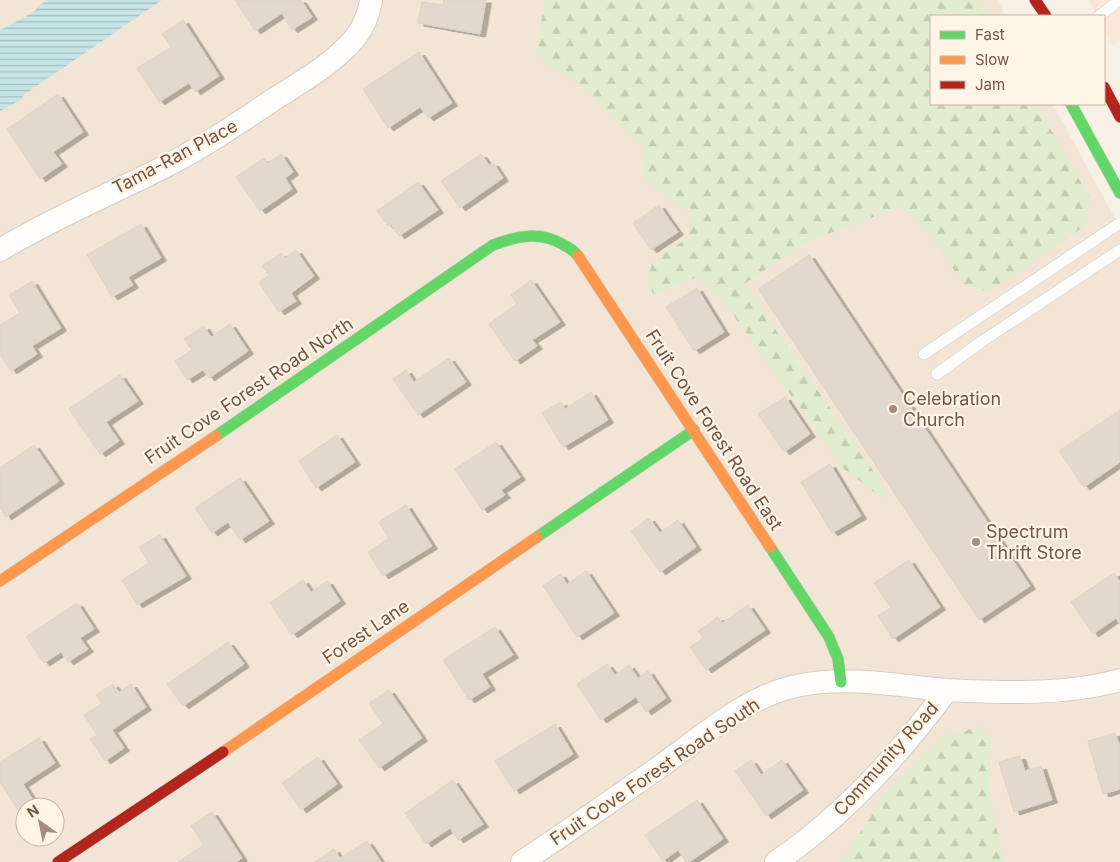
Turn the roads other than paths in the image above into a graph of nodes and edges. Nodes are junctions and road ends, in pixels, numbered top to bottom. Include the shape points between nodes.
1 (371, 0) edge
2 (1035, 0) edge
3 (1120, 0) edge
4 (1045, 15) edge
5 (1100, 15) edge
6 (1105, 89) edge
7 (1072, 105) edge
8 (1120, 116) edge
9 (1120, 193) edge
10 (1120, 223) edge
11 (521, 235) joint
12 (0, 250) edge
13 (1120, 250) edge
14 (924, 354) dead end
15 (937, 374) dead end
16 (694, 430) junction
17 (0, 581) edge
18 (1120, 680) edge
19 (842, 682) junction
20 (947, 690) junction
21 (58, 862) edge
22 (522, 862) edge
23 (776, 862) edge

1 - 12 street, Tama-Ran Place via 365,21 342,53 281,95 209,143
2 - 4 street
3 - 5 lane
6 - 8 street
7 - 9 street
10 - 14 lane
11 - 16 street, Fruit Cove Forest Road East via 551,238 575,252
11 - 17 street, Fruit Cove Forest Road North via 493,246
13 - 15 lane
16 - 19 street, Fruit Cove Forest Road East via 829,637 838,659
16 - 21 street, Forest Lane
18 - 20 street, Fruit Cove Forest Road South via 1055,690
19 - 20 street, Fruit Cove Forest Road South
19 - 22 street, Fruit Cove Forest Road South via 799,685 745,706
20 - 23 street, Community Road via 916,731 864,788 826,825

